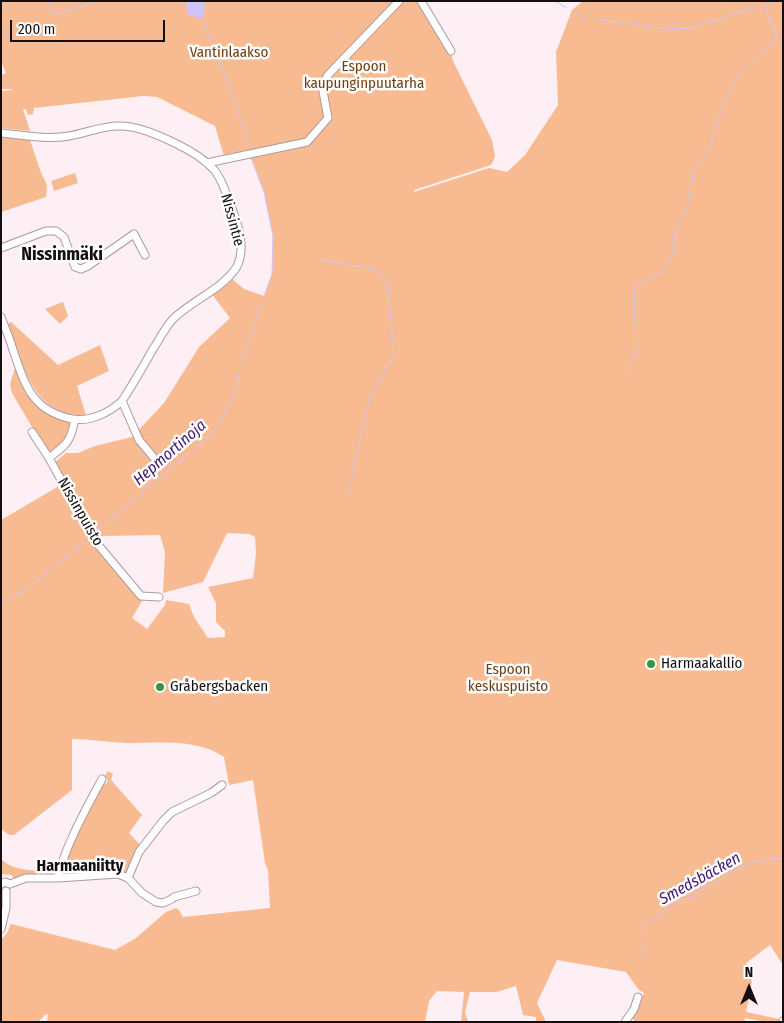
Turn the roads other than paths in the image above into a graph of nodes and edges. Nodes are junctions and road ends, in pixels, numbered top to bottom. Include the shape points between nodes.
1 (399, 1) edge
2 (420, 1) edge
3 (451, 52) dead end
4 (1, 133) edge
5 (207, 163) junction
6 (1, 248) edge
7 (145, 255) dead end
8 (1, 317) edge
9 (122, 401) junction
10 (75, 419) junction
11 (32, 432) dead end
12 (49, 458) junction
13 (155, 460) dead end
14 (160, 597) dead end
15 (102, 780) dead end
16 (222, 785) dead end
17 (58, 878) junction
18 (128, 878) junction
19 (4, 885) edge
20 (196, 891) dead end
21 (1, 929) edge
22 (638, 997) dead end
23 (625, 1022) edge

1 - 5 street via 328,75 322,86 328,118 306,142
2 - 3 street
4 - 5 street, Nissintie via 62,137 111,126 134,127 157,134
5 - 9 street, Nissintie via 220,178 232,210 241,242 240,261 229,276 171,321
6 - 7 street via 44,232 56,231 64,237 75,267 81,269 134,234
8 - 10 street via 35,399 52,413
9 - 10 street, Nissintie via 96,417
9 - 13 street via 139,440
10 - 12 street via 68,442
11 - 12 street, Nissinpuisto
12 - 14 street, Nissinpuisto via 94,540 141,596
15 - 17 street
16 - 18 street via 172,812 139,852
17 - 18 street via 118,874
17 - 19 street via 26,878
18 - 20 street via 156,902
19 - 21 street via 6,908
22 - 23 street

